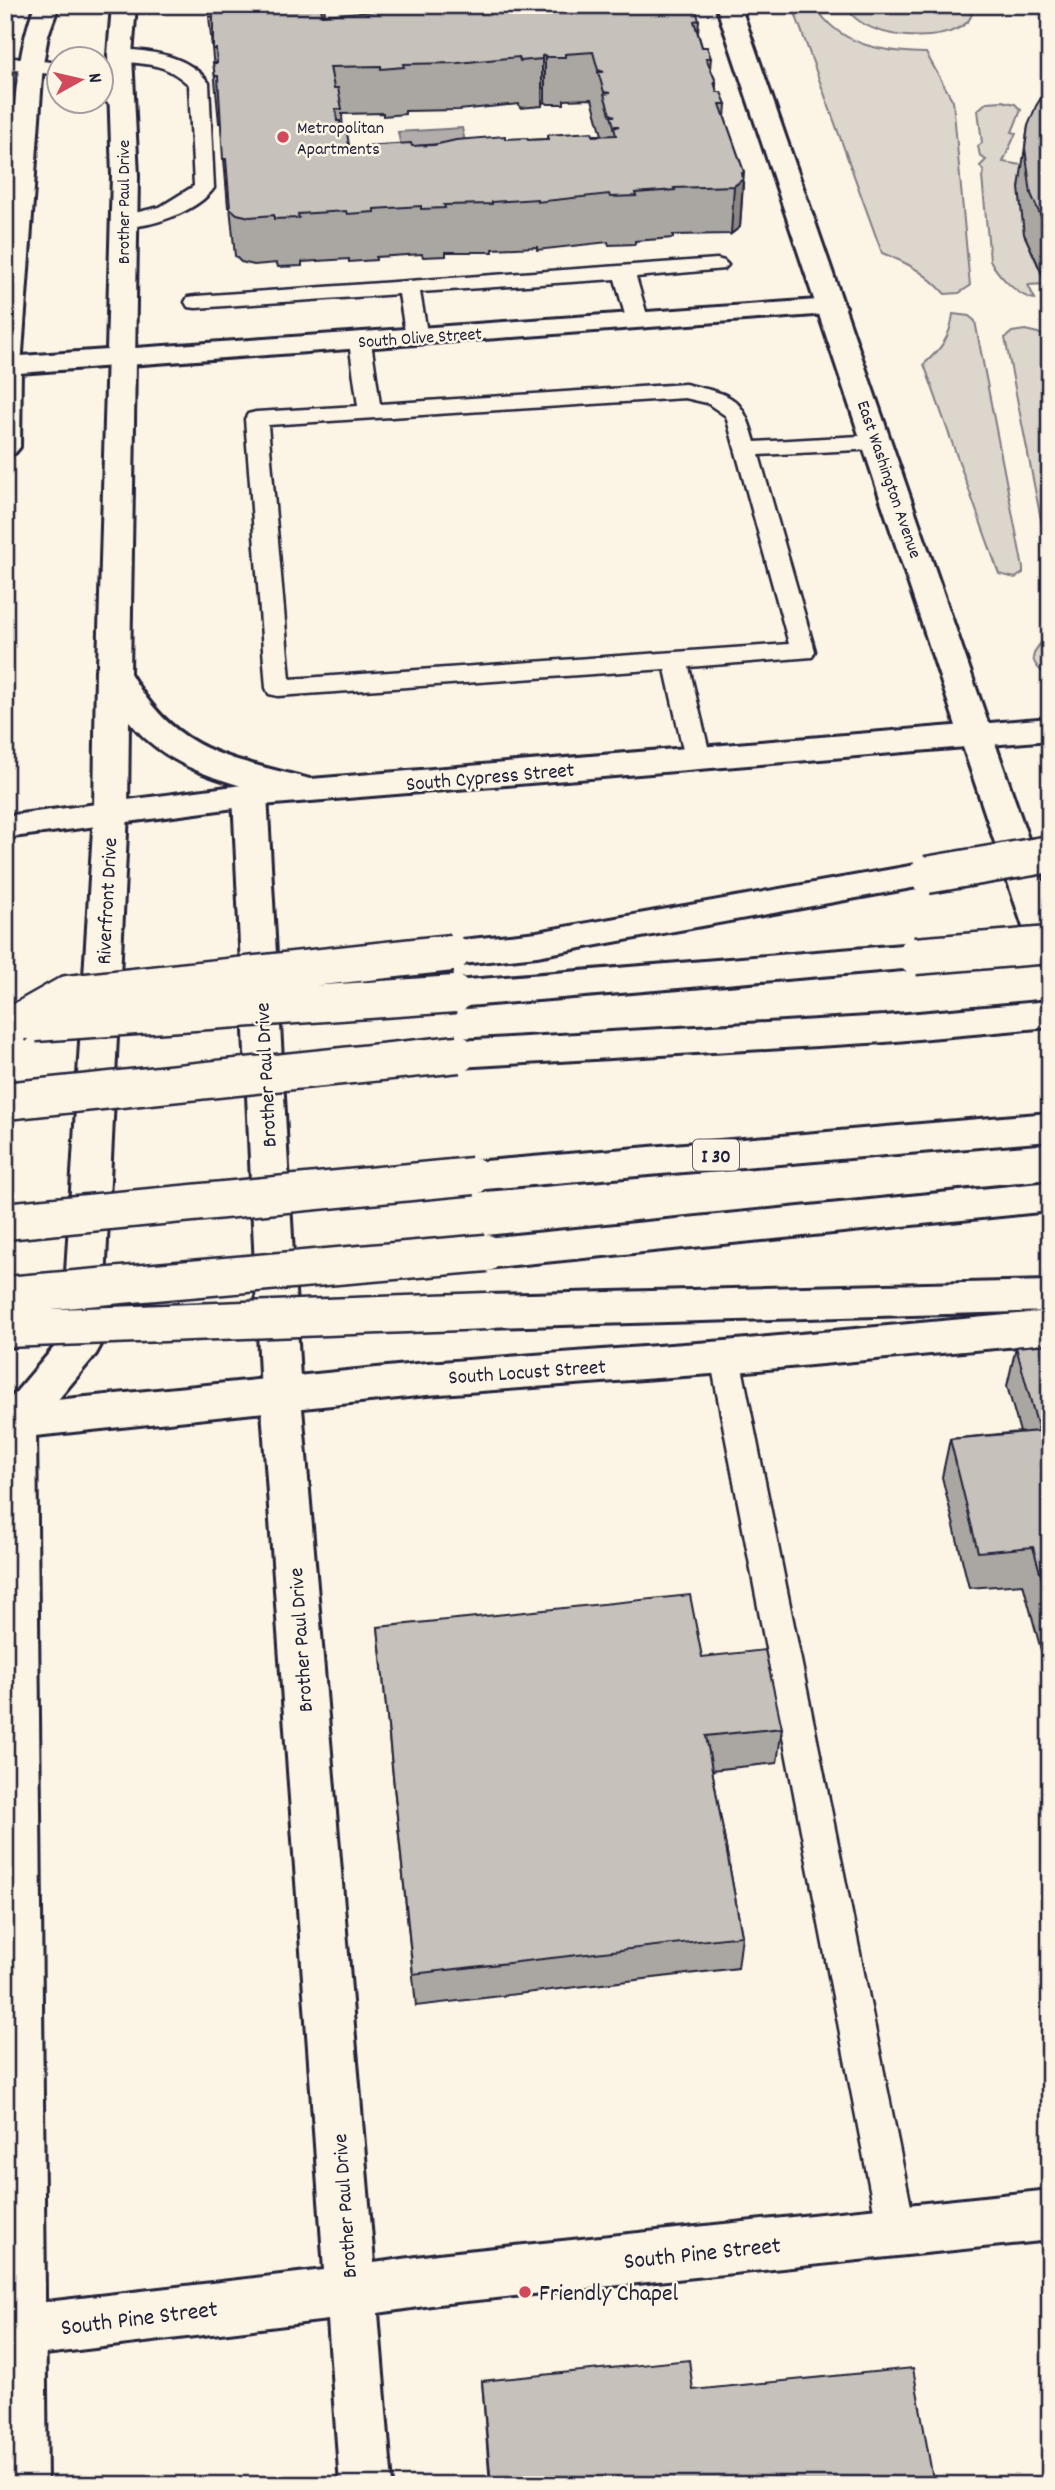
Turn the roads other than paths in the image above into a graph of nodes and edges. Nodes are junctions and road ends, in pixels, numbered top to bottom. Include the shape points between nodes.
1 (47, 5) edge
2 (124, 5) edge
3 (728, 5) edge
4 (120, 55) junction
5 (18, 64) edge
6 (46, 67) edge
7 (116, 76) edge
8 (114, 116) edge
9 (124, 221) junction
10 (717, 265) dead end
11 (624, 272) junction
12 (408, 287) junction
13 (196, 302) dead end
14 (832, 307) junction
15 (638, 322) junction
16 (418, 338) junction
17 (360, 342) junction
18 (121, 357) junction
19 (6, 366) edge
20 (369, 411) junction
21 (877, 442) junction
22 (5, 447) edge
23 (747, 449) junction
24 (676, 660) junction
25 (112, 669) junction
26 (1050, 729) edge
27 (977, 735) junction
28 (698, 759) junction
29 (309, 790) junction
30 (250, 795) junction
31 (110, 812) junction
32 (5, 827) edge
33 (1050, 854) edge
34 (1050, 945) edge
35 (1050, 954) edge
36 (1050, 1014) edge
37 (10, 1025) edge
38 (5, 1101) edge
39 (1050, 1128) edge
40 (1050, 1196) edge
41 (5, 1221) edge
42 (5, 1295) edge
43 (1050, 1296) edge
44 (1050, 1327) edge
45 (5, 1329) edge
46 (725, 1357) junction
47 (281, 1396) junction
48 (9, 1417) edge
49 (1050, 2216) edge
50 (897, 2231) junction
51 (351, 2292) junction
52 (20, 2331) junction
53 (21, 2485) edge
54 (366, 2485) edge

1 - 5 main road
2 - 4 main road, Brother Paul Drive
3 - 14 main road, East Washington Avenue
4 - 7 main road, Brother Paul Drive
4 - 9 lane via 154,56 180,65 199,83 205,188 194,199 155,217
5 - 6 lane
5 - 19 main road
8 - 9 main road, Brother Paul Drive
9 - 18 main road, Brother Paul Drive
10 - 11 lane
11 - 12 lane
11 - 15 lane
12 - 13 lane
12 - 16 lane
14 - 15 main road, South Olive Street
14 - 21 main road, East Washington Avenue
15 - 16 main road, South Olive Street
16 - 17 main road, South Olive Street
17 - 18 main road, South Olive Street
17 - 20 lane
18 - 19 main road, South Olive Street
18 - 25 main road, Riverfront Drive
19 - 22 main road
20 - 23 lane via 685,391 728,404 736,413
20 - 24 lane via 256,419 278,688
21 - 23 lane
21 - 27 main road, East Washington Avenue
23 - 24 lane via 803,651
24 - 28 lane
25 - 29 main road via 156,731 201,760 251,778
25 - 31 main road, Riverfront Drive
26 - 27 main road, South Cypress Street
27 - 28 main road, South Cypress Street
27 - 35 main road, East Washington Avenue
28 - 29 main road, South Cypress Street
29 - 30 main road, South Cypress Street
30 - 31 main road, South Cypress Street
30 - 47 main road, Brother Paul Drive
31 - 32 main road, South Cypress Street
31 - 48 main road, Riverfront Drive via 82,1343
33 - 37 main road, bridge via 537,944 68,994
34 - 37 main road, bridge
36 - 38 main road, bridge via 458,1054
39 - 41 main road, I 30, bridge
40 - 42 main road, bridge via 486,1253
43 - 45 main road, bridge
44 - 46 main road, South Locust Street
46 - 47 main road, South Locust Street via 427,1379
46 - 50 lane
47 - 48 main road, South Locust Street
47 - 51 main road, Brother Paul Drive
48 - 52 main road
49 - 50 main road, South Pine Street
50 - 51 main road, South Pine Street
51 - 52 main road, South Pine Street
51 - 54 main road, Brother Paul Drive
52 - 53 main road

